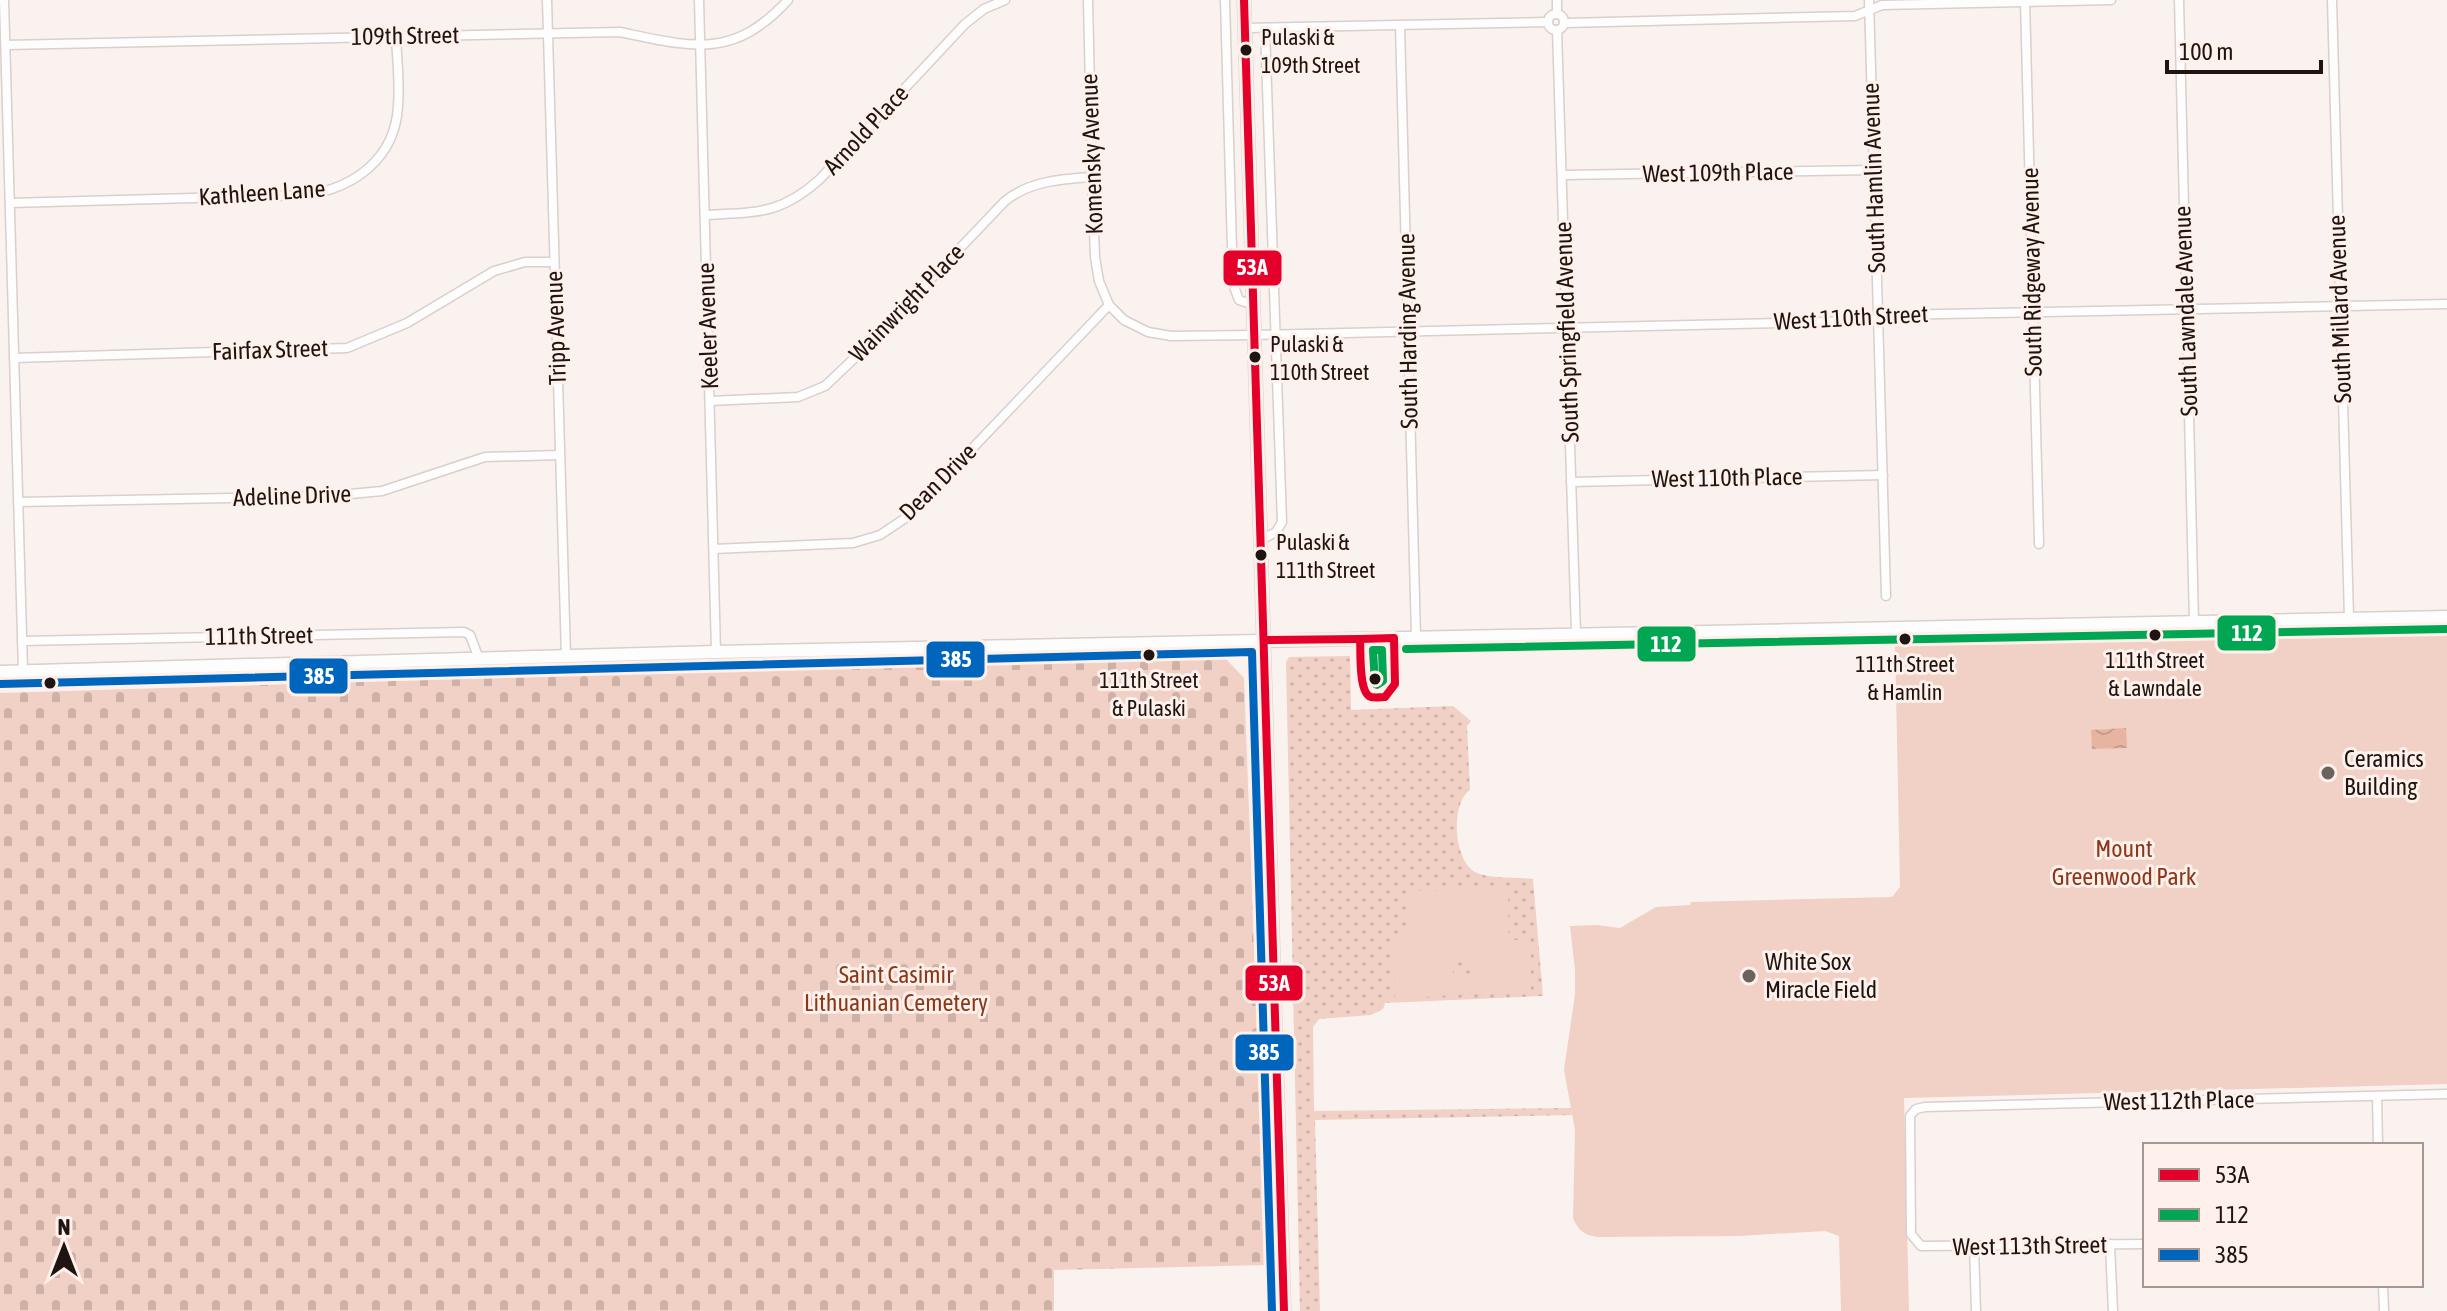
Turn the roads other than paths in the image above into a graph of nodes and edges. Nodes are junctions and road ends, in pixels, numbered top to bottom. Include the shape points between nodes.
1 (4, 0) edge
2 (547, 0) edge
3 (699, 0) edge
4 (788, 0) edge
5 (1005, 0) edge
6 (1088, 0) edge
7 (1225, 0) edge
8 (1244, 0) edge
9 (1557, 0) edge
10 (1869, 0) edge
11 (2111, 0) edge
12 (2179, 0) edge
13 (2332, 0) edge
14 (2025, 1) edge
15 (1870, 10) junction
16 (1557, 14) junction
17 (1548, 22) junction
18 (1565, 23) junction
19 (1400, 25) junction
20 (1245, 28) junction
21 (1265, 28) junction
22 (1557, 30) junction
23 (548, 33) junction
24 (396, 37) junction
25 (6, 45) junction
26 (701, 45) junction
27 (1874, 170) junction
28 (1563, 175) junction
29 (1092, 177) junction
30 (10, 203) junction
31 (705, 215) junction
32 (554, 262) junction
33 (2447, 304) edge
34 (1109, 305) junction
35 (1254, 305) junction
36 (2340, 306) junction
37 (2187, 309) junction
38 (2033, 312) junction
39 (1878, 318) junction
40 (1567, 327) junction
41 (1408, 331) junction
42 (1276, 334) junction
43 (1255, 335) junction
44 (14, 358) junction
45 (710, 401) junction
46 (560, 455) junction
47 (1883, 475) junction
48 (1571, 482) junction
49 (18, 502) junction
50 (1261, 540) junction
51 (2039, 544) dead end
52 (714, 549) junction
53 (1886, 596) dead end
54 (2447, 617) edge
55 (2349, 618) junction
56 (2194, 622) junction
57 (1576, 634) junction
58 (1416, 637) junction
59 (1264, 640) junction
60 (22, 641) junction
61 (716, 652) junction
62 (566, 656) junction
63 (479, 659) junction
64 (23, 671) junction
65 (0, 672) edge
66 (2447, 1094) edge
67 (2377, 1096) junction
68 (2378, 1143) edge
69 (1916, 1243) joint
70 (2110, 1244) junction
71 (2143, 1244) edge
72 (1974, 1247) junction
73 (2383, 1287) edge
74 (1284, 1311) edge
75 (1976, 1311) edge
76 (2113, 1311) edge
77 (2384, 1311) edge

1 - 25 street
2 - 23 street, Tripp Avenue
3 - 26 street, Keeler Avenue
4 - 26 street, 109th Street via 742,36
5 - 31 street, Arnold Place via 965,24 800,197 760,212
6 - 29 street, Komensky Avenue
7 - 35 street via 1233,284 1239,300
8 - 20 main road
9 - 16 street
10 - 15 street, South Hamlin Avenue
11 - 14 street
12 - 37 street, South Lawndale Avenue
13 - 36 street, South Millard Avenue
14 - 15 street via 1882,5
14 - 38 street, South Ridgeway Avenue
15 - 18 street via 1855,16
15 - 27 street, South Hamlin Avenue
16 - 17 street
16 - 18 street
17 - 19 street
17 - 22 street
18 - 22 street
19 - 21 street
19 - 41 street, South Harding Avenue
20 - 21 street
20 - 35 main road
21 - 42 street
22 - 28 street, South Springfield Avenue
23 - 24 street, 109th Street
23 - 26 street, 109th Street via 620,32
23 - 32 street, Tripp Avenue
24 - 25 street, 109th Street
24 - 30 street, Kathleen Lane via 397,118 383,152 344,186 306,195
25 - 30 street
26 - 31 street, Keeler Avenue
27 - 28 street, West 109th Place
27 - 39 street, South Hamlin Avenue
28 - 40 street, South Springfield Avenue
29 - 34 street, Komensky Avenue via 1095,257
29 - 45 street, Wainwright Place via 1045,181 1005,201 825,386 798,397
30 - 44 street
31 - 45 street, Keeler Avenue
32 - 44 street, Fairfax Street via 494,271 407,323 347,348
32 - 46 street, Tripp Avenue
33 - 36 street, West 110th Street
34 - 43 street, West 110th Street via 1148,332
34 - 52 street, Dean Drive via 907,517 880,535 840,545
35 - 43 main road
36 - 37 street, West 110th Street
36 - 55 street, South Millard Avenue
37 - 38 street, West 110th Street
37 - 56 street, South Lawndale Avenue
38 - 39 street, West 110th Street
38 - 51 street, South Ridgeway Avenue
39 - 40 street, West 110th Street
39 - 47 street, South Hamlin Avenue
40 - 41 street, West 110th Street
40 - 48 street, South Springfield Avenue
41 - 42 street, West 110th Street
41 - 58 street, South Harding Avenue
42 - 43 street, West 110th Street
42 - 50 street via 1282,522
43 - 50 main road
44 - 49 street
45 - 52 street, Keeler Avenue
46 - 49 street, Adeline Drive via 485,457 369,493
46 - 62 street, Tripp Avenue
47 - 48 street, West 110th Place
47 - 53 street, South Hamlin Avenue
48 - 57 street, South Springfield Avenue
49 - 60 street
50 - 59 main road
52 - 61 street, Keeler Avenue
54 - 55 main road
55 - 56 main road
56 - 57 main road
57 - 58 main road
58 - 59 main road
59 - 61 main road
59 - 74 main road
60 - 63 street, 111th Street via 464,632
60 - 64 street
61 - 62 main road
62 - 63 main road
63 - 64 main road
64 - 65 main road
66 - 67 street, West 112th Place
67 - 68 street
67 - 69 street, West 112th Place via 1925,1107 1908,1121 1911,1234
69 - 72 street, West 113th Street
70 - 71 street, West 113th Street
70 - 72 street, West 113th Street
70 - 76 street
72 - 75 street
73 - 77 street

